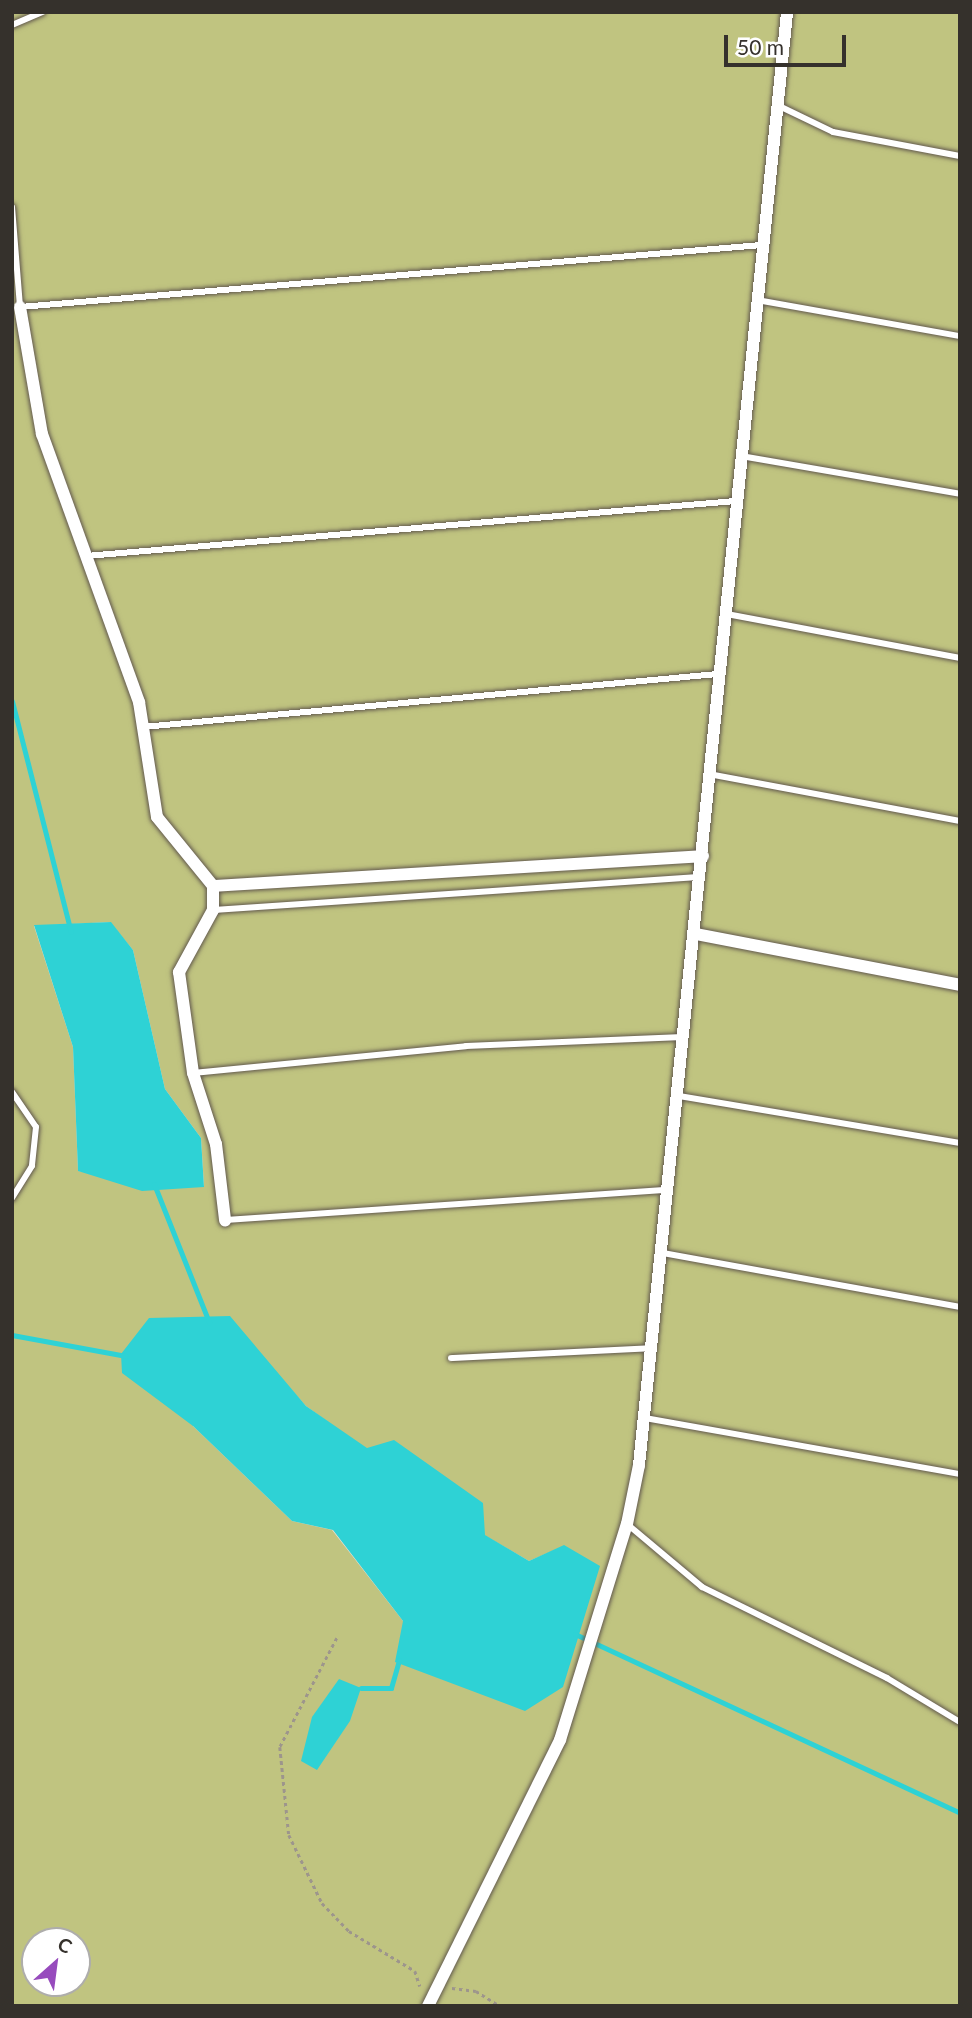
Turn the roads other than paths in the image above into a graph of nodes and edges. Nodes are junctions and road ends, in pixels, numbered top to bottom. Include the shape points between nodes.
1 (41, 12) edge
2 (787, 12) edge
3 (12, 25) edge
4 (775, 104) junction
5 (960, 156) edge
6 (12, 208) edge
7 (762, 245) junction
8 (757, 300) junction
9 (20, 307) junction
10 (960, 337) edge
11 (741, 456) junction
12 (960, 495) edge
13 (736, 501) junction
14 (85, 556) junction
15 (725, 614) junction
16 (960, 657) edge
17 (718, 674) junction
18 (143, 727) junction
19 (709, 774) junction
20 (960, 821) edge
21 (703, 856) junction
22 (701, 877) junction
23 (213, 886) junction
24 (213, 910) junction
25 (695, 934) junction
26 (960, 985) edge
27 (685, 1037) junction
28 (193, 1073) junction
29 (12, 1091) edge
30 (679, 1096) junction
31 (960, 1143) edge
32 (670, 1190) junction
33 (12, 1198) edge
34 (225, 1220) joint
35 (663, 1253) junction
36 (960, 1307) edge
37 (654, 1348) junction
38 (451, 1359) dead end
39 (645, 1418) junction
40 (960, 1474) edge
41 (627, 1524) junction
42 (960, 1722) edge
43 (426, 2000) edge

1 - 3 lane
2 - 4 street
4 - 5 lane via 833,132
4 - 7 street
6 - 9 lane
7 - 8 street
7 - 9 lane
8 - 10 lane
8 - 11 street
9 - 14 street via 42,434
11 - 12 lane
11 - 13 street
13 - 14 lane
13 - 15 street
14 - 18 street
15 - 16 lane
15 - 17 street
17 - 18 lane
17 - 19 street
18 - 23 street via 157,817
19 - 20 lane
19 - 21 street
21 - 22 street
21 - 23 street
22 - 24 lane
22 - 25 street
23 - 24 street
24 - 28 street via 179,972
25 - 26 street
25 - 27 street
27 - 28 lane via 480,1045
27 - 30 street
28 - 34 street via 216,1144
29 - 33 lane via 36,1127 32,1166
30 - 31 lane
30 - 32 street
32 - 34 lane
32 - 35 street
35 - 36 lane
35 - 37 street
37 - 38 lane
37 - 39 street
39 - 40 lane
39 - 41 street
41 - 42 lane via 702,1587 887,1678
41 - 43 street via 559,1740 438,1986

